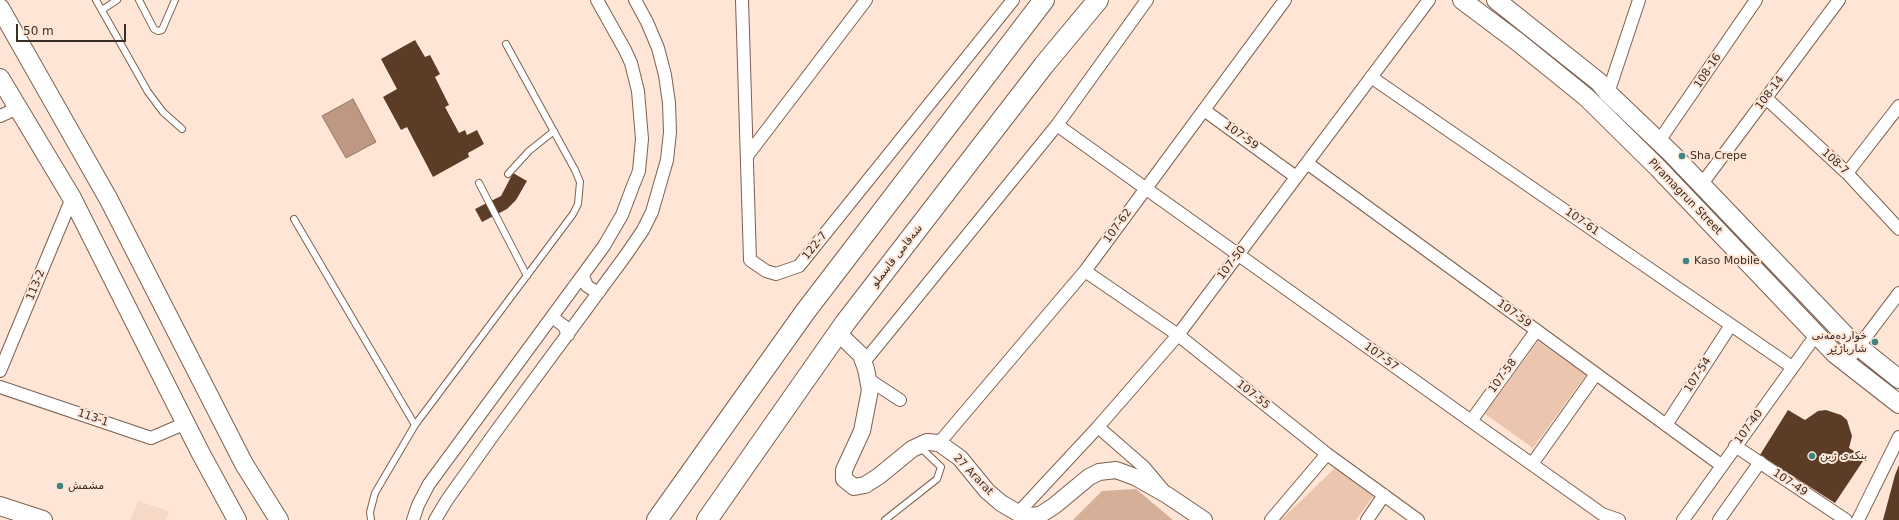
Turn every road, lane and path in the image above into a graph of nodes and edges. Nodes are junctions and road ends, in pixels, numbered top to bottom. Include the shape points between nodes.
1 (96, 0) edge
2 (117, 0) edge
3 (139, 0) edge
4 (175, 0) edge
5 (597, 0) edge
6 (636, 0) edge
7 (742, 0) edge
8 (866, 0) edge
9 (1013, 0) edge
10 (1044, 0) edge
11 (1098, 0) edge
12 (1147, 0) edge
13 (1285, 0) edge
14 (1428, 0) edge
15 (1462, 0) edge
16 (1496, 0) edge
17 (1639, 0) edge
18 (1756, 0) edge
19 (1839, 0) edge
20 (0, 8) edge
21 (102, 10) junction
22 (506, 44) dead end
23 (1371, 77) junction
24 (0, 78) edge
25 (1608, 94) junction
26 (1767, 99) junction
27 (1899, 106) edge
28 (18, 108) junction
29 (1204, 110) junction
30 (0, 116) edge
31 (1057, 125) junction
32 (182, 129) dead end
33 (554, 131) junction
34 (1659, 142) junction
35 (747, 156) junction
36 (1307, 163) junction
37 (1847, 173) junction
38 (508, 174) dead end
39 (1296, 177) junction
40 (479, 183) dead end
41 (1701, 185) junction
42 (1146, 189) junction
43 (72, 198) junction
44 (294, 218) dead end
45 (1899, 230) edge
46 (1238, 254) junction
47 (1085, 272) junction
48 (527, 276) junction
49 (583, 276) junction
50 (599, 292) junction
51 (1899, 293) edge
52 (552, 317) junction
53 (1731, 325) junction
54 (1536, 331) junction
55 (838, 333) junction
56 (568, 335) junction
57 (1178, 335) junction
58 (1816, 335) junction
59 (1859, 348) junction
60 (864, 362) junction
61 (1846, 363) junction
62 (1792, 367) junction
63 (0, 371) edge
64 (1596, 374) junction
65 (868, 379) junction
66 (1899, 379) edge
67 (0, 387) edge
68 (900, 400) dead end
69 (1899, 404) edge
70 (1471, 421) junction
71 (186, 423) junction
72 (414, 425) junction
73 (1666, 425) junction
74 (1098, 427) junction
75 (1899, 437) edge
76 (940, 443) junction
77 (919, 446) junction
78 (1735, 446) junction
79 (1327, 454) junction
80 (1760, 462) junction
81 (1532, 464) junction
82 (1721, 465) junction
83 (1167, 495) junction
84 (1384, 495) junction
85 (0, 506) edge
86 (717, 512) edge
87 (1018, 513) junction
88 (1600, 517) edge
89 (43, 520) edge
90 (237, 520) edge
91 (279, 520) edge
92 (371, 520) edge
93 (413, 520) edge
94 (435, 520) edge
95 (657, 520) edge
96 (707, 520) edge
97 (885, 520) edge
98 (1204, 520) edge
99 (1271, 520) edge
100 (1367, 520) edge
101 (1418, 520) edge
102 (1619, 520) edge
103 (1683, 520) edge
104 (1719, 520) edge
105 (1846, 520) edge
106 (1858, 520) edge

1 - 21 lane
2 - 21 lane
3 - 4 lane via 154,29 160,31 168,20
5 - 49 street via 631,64 640,107 642,139 639,171 624,210 613,232
6 - 50 street via 653,34 665,75 669,103 668,146 664,174 652,212 637,240
7 - 35 street, 122-7
8 - 35 street
9 - 35 street, 122-7 via 799,266 776,274 766,271 750,260
10 - 95 main road via 805,312
11 - 55 main road, شەقامی قاسملو via 1044,65
12 - 31 street
13 - 29 street, 107-62
14 - 23 street, 107-50
15 - 58 main road, Piramagrun Street via 1586,97 1664,174
16 - 25 main road, Piramagrun Street via 1600,82
17 - 25 street
18 - 34 street, 108-16
19 - 26 street, 108-14
20 - 91 main road via 109,200 244,464
21 - 32 lane via 148,92 163,112
22 - 33 lane
23 - 36 street, 107-50
23 - 53 street, 107-61
24 - 28 main road
25 - 34 main road, Piramagrun Street
26 - 37 street, 108-7
26 - 41 street, 108-14
27 - 37 street
28 - 30 street
28 - 43 main road
29 - 39 street, 107-59
29 - 42 street, 107-62
31 - 42 street, 107-57
31 - 60 street
33 - 38 lane
33 - 48 lane via 580,182 578,204 574,214
34 - 41 main road, Piramagrun Street
36 - 39 street, 107-50
36 - 54 street, 107-59
37 - 45 street, 108-7
39 - 46 street, 107-50
40 - 48 lane
41 - 59 main road, Piramagrun Street
42 - 46 street, 107-57
42 - 47 street, 107-62
43 - 63 street, 113-2
43 - 71 main road
44 - 72 lane
46 - 57 street, 107-50
46 - 70 street, 107-57
47 - 57 street, 107-55
47 - 76 street, 107-62
48 - 72 lane
49 - 50 street via 587,286
49 - 52 street
50 - 56 street
51 - 59 street
52 - 56 street via 564,326
52 - 93 street via 430,484
53 - 62 street, 107-61
53 - 73 street, 107-54
54 - 64 street, 107-59
54 - 70 street, 107-58
55 - 60 street via 861,355
55 - 86 main road, شەقامی قاسملو
56 - 94 street via 459,483
57 - 74 street, 107-50
57 - 79 street, 107-55
58 - 61 main road, Piramagrun Street
58 - 62 street, 107-40
59 - 61 street
59 - 66 main road, Piramagrun Street
60 - 65 street
61 - 69 main road, Piramagrun Street
62 - 78 street, 107-40
64 - 73 street, 107-59
64 - 81 street
65 - 68 street
65 - 77 street via 870,390 862,431 844,470 844,479 854,487 865,485
67 - 71 street, 113-1 via 151,438
70 - 81 street, 107-57
71 - 90 main road
72 - 92 lane via 375,493 370,512
73 - 82 street, 107-59
74 - 83 street via 1144,468
74 - 87 street, 107-50
75 - 106 street
76 - 77 street via 927,442
76 - 87 street, 27 Ararat via 960,458 987,491
77 - 97 lane via 941,468 937,479
78 - 80 street, 107-49
78 - 82 street, 107-40
79 - 84 street, 107-55
79 - 99 street
80 - 104 street
80 - 105 street, 107-49
81 - 88 street, 107-57
82 - 103 street, 107-40
83 - 87 street, 27 Ararat via 1116,470 1089,477 1040,515
83 - 98 street, 27 Ararat
84 - 100 street
84 - 101 street, 107-55
85 - 89 main road
86 - 96 main road, شەقامی قاسملو
88 - 102 street, 107-57

